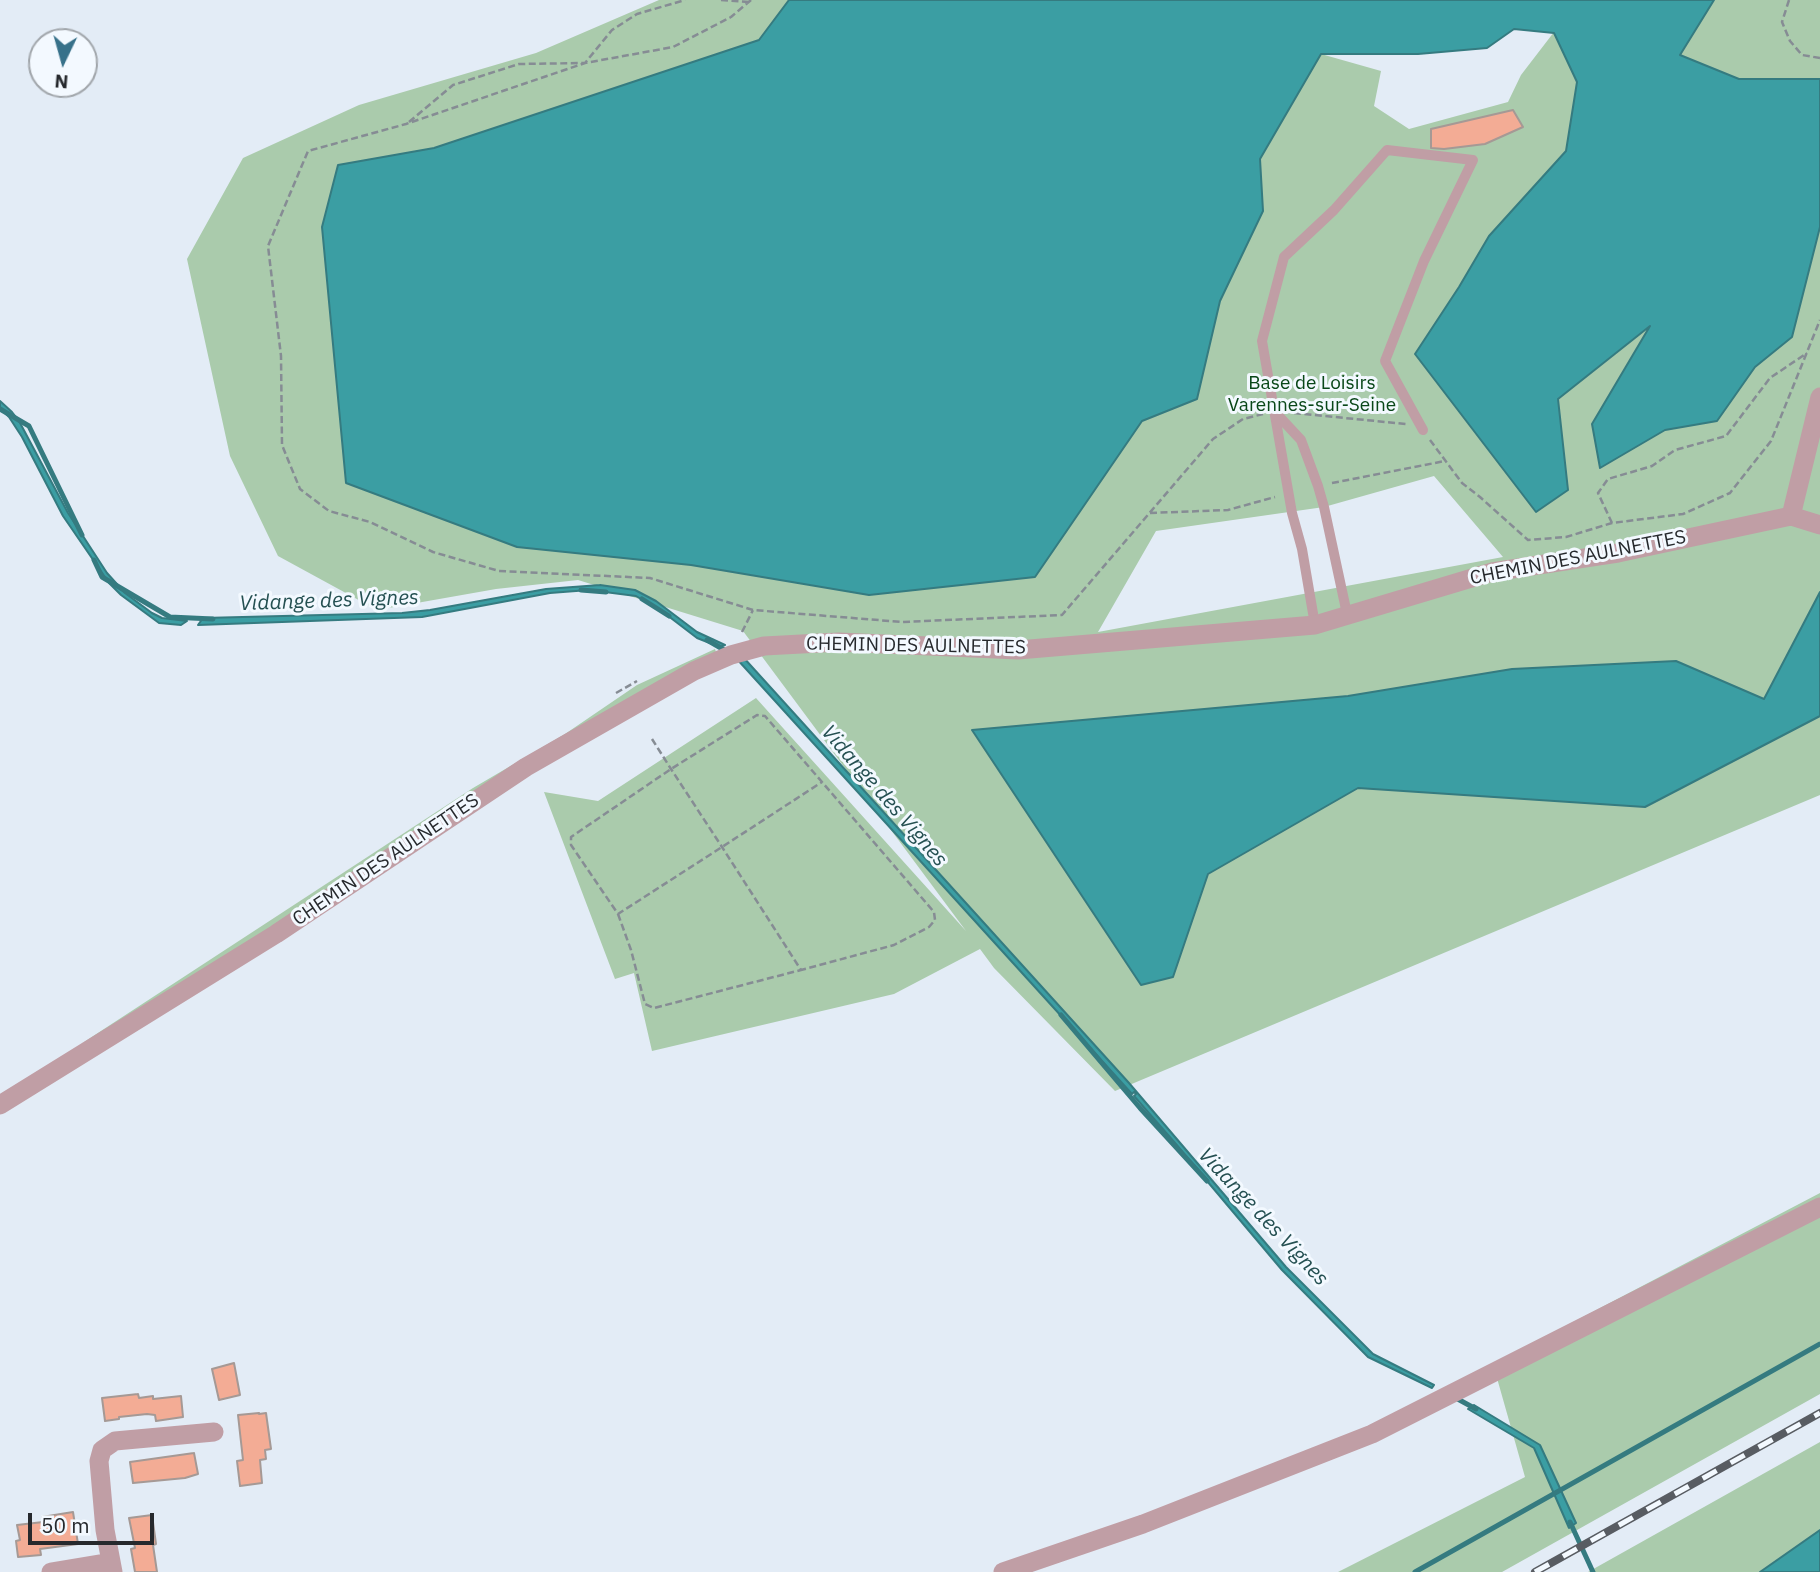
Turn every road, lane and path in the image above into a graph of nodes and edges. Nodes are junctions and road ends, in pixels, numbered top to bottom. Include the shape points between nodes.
1 (685, 0) edge
2 (721, 0) edge
3 (1789, 0) edge
4 (750, 1) edge
5 (1820, 58) edge
6 (585, 63) junction
7 (406, 124) junction
8 (1820, 320) edge
9 (1807, 353) junction
10 (1820, 397) edge
11 (1274, 411) junction
12 (1423, 430) junction
13 (1446, 461) junction
14 (1318, 486) junction
15 (1289, 494) junction
16 (1150, 513) junction
17 (1791, 516) junction
18 (1612, 523) junction
19 (1820, 525) edge
20 (1346, 614) junction
21 (1315, 625) junction
22 (652, 739) dead end
23 (671, 769) junction
24 (822, 782) junction
25 (722, 847) junction
26 (618, 914) junction
27 (801, 970) junction
28 (0, 1105) edge
29 (1820, 1207) edge
30 (214, 1432) dead end
31 (112, 1567) edge
32 (51, 1572) edge
33 (1003, 1572) edge

1 - 6 path via 637,13 612,30
2 - 4 path
3 - 5 path via 1782,22 1790,41 1802,55
4 - 6 path via 731,17 673,47
6 - 7 path
6 - 7 path via 519,64 453,85
7 - 16 path via 308,151 268,246 281,356 282,445 300,489 329,511 370,522 433,552 499,570 650,578 753,610 902,622 1062,615
8 - 9 path
9 - 18 path via 1771,441 1730,493 1683,514
9 - 18 path via 1770,378 1726,436 1675,450 1652,466 1608,479 1598,493
10 - 17 street
11 - 12 path
11 - 12 lane via 1262,341 1284,257 1387,150 1473,160 1424,261 1385,361
11 - 14 lane via 1301,440
11 - 15 lane
11 - 16 path via 1243,419 1213,439
12 - 13 path
13 - 14 path
13 - 18 path via 1462,483 1528,540 1566,537
14 - 20 lane
15 - 16 path via 1228,510
15 - 21 lane
17 - 19 street, CHEMIN DES AULNETTES
17 - 20 street, CHEMIN DES AULNETTES via 1618,553 1492,572
20 - 21 street, CHEMIN DES AULNETTES
21 - 28 street, CHEMIN DES AULNETTES via 1018,650 839,642 764,646 731,655 694,671 526,767 276,933
22 - 23 path
23 - 24 path via 757,715 765,716
23 - 25 path
23 - 26 path via 571,836 571,845
24 - 25 path
24 - 27 path via 934,912 935,920 894,944
25 - 26 path
25 - 27 path
26 - 27 path via 645,1004 654,1009
29 - 33 street via 1372,1434 1143,1524
30 - 31 street via 115,1441 102,1450 99,1461
31 - 32 street

